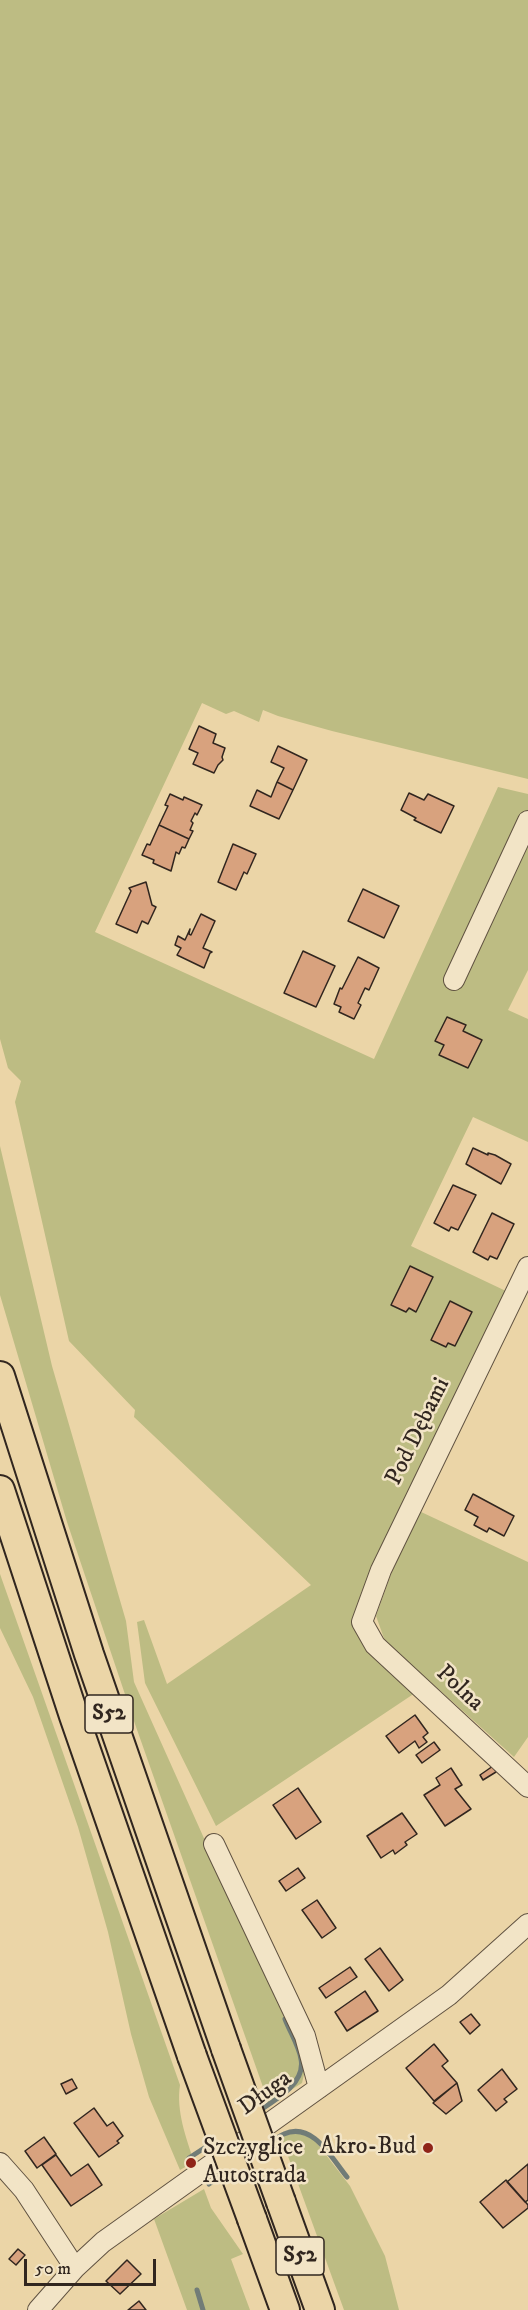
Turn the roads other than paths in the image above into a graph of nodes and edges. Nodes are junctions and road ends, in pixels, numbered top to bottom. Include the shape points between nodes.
1 (528, 821) edge
2 (453, 980) dead end
3 (528, 1267) edge
4 (0, 1376) edge
5 (0, 1490) edge
6 (362, 1622) joint
7 (528, 1787) edge
8 (214, 1844) dead end
9 (528, 1924) edge
10 (319, 2088) junction
11 (0, 2163) edge
12 (75, 2268) junction
13 (38, 2310) edge
14 (285, 2310) edge
15 (320, 2310) edge

1 - 2 street
3 - 6 street, Pod Dębami via 381,1570
4 - 15 highway, S52, bridge via 88,1654
5 - 14 highway, S52, bridge via 192,2056
6 - 7 street, Polna via 375,1645
8 - 10 street via 305,2036
9 - 10 street, Długa via 449,1995
10 - 12 street, Długa via 119,2230
11 - 12 street via 24,2190
12 - 13 street, Długa

